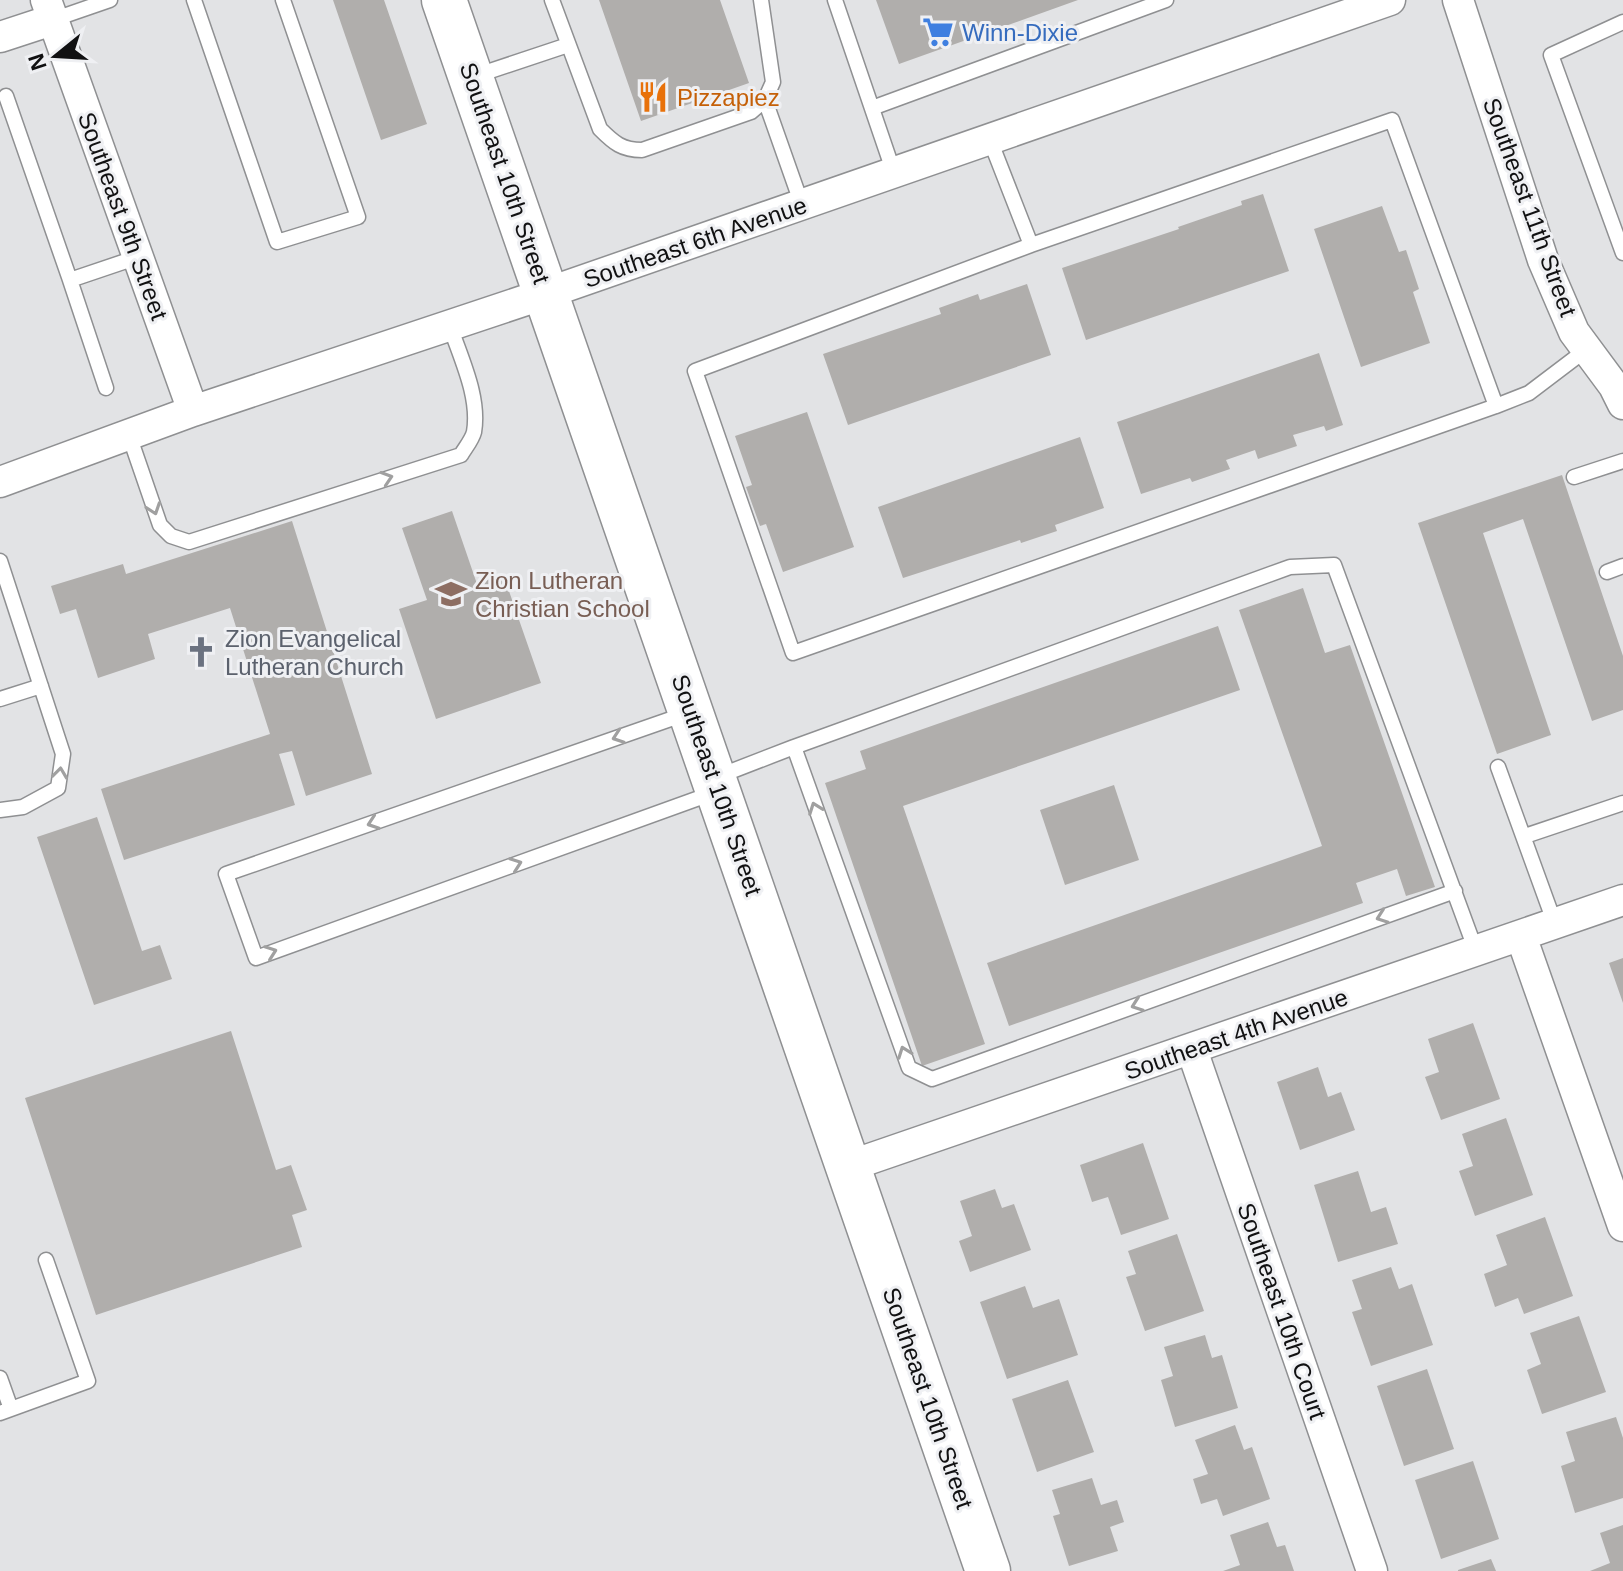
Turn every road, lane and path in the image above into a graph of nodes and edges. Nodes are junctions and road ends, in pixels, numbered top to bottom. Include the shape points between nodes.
1 (110, 0) edge
2 (194, 0) edge
3 (283, 0) edge
4 (444, 0) edge
5 (552, 0) edge
6 (761, 0) edge
7 (835, 0) edge
8 (1166, 0) edge
9 (1390, 0) edge
10 (1458, 0) edge
11 (49, 10) edge
12 (1623, 22) edge
13 (0, 37) edge
14 (568, 45) junction
15 (471, 77) junction
16 (6, 96) dead end
17 (765, 100) junction
18 (872, 108) junction
19 (990, 140) junction
20 (894, 173) junction
21 (802, 205) junction
22 (1031, 245) junction
23 (1623, 253) edge
24 (138, 257) junction
25 (70, 280) junction
26 (547, 293) junction
27 (450, 326) junction
28 (1587, 349) junction
29 (106, 388) dead end
30 (1623, 404) edge
31 (1496, 406) junction
32 (193, 411) junction
33 (129, 435) junction
34 (1623, 461) edge
35 (1574, 477) dead end
36 (0, 482) edge
37 (0, 561) edge
38 (1623, 566) edge
39 (1607, 572) dead end
40 (4, 587) edge
41 (41, 686) junction
42 (0, 699) edge
43 (692, 711) junction
44 (794, 747) junction
45 (1498, 767) dead end
46 (716, 784) junction
47 (1623, 803) edge
48 (0, 810) edge
49 (1525, 836) junction
50 (1455, 891) junction
51 (1623, 900) edge
52 (1555, 924) junction
53 (1521, 936) junction
54 (1476, 951) junction
55 (1192, 1050) junction
56 (849, 1166) junction
57 (1623, 1226) edge
58 (46, 1260) dead end
59 (0, 1378) edge
60 (5, 1411) edge
61 (988, 1571) edge
62 (1372, 1571) edge

1 - 11 lane
2 - 3 lane via 277,242 358,217
4 - 15 main road, Southeast 10th Street
5 - 14 lane
6 - 17 lane via 773,82
7 - 18 lane
8 - 18 lane
9 - 19 street, Southeast 6th Avenue
10 - 28 street, Southeast 11th Street via 1543,260 1574,332
11 - 13 street
11 - 24 street, Southeast 9th Street
12 - 23 lane via 1551,55
14 - 15 lane
14 - 17 lane via 600,129 627,150 642,150 751,112
15 - 26 main road, Southeast 10th Street
16 - 25 lane
17 - 21 lane
18 - 20 lane
19 - 20 street, Southeast 6th Avenue
19 - 22 lane
20 - 21 street, Southeast 6th Avenue
21 - 26 street, Southeast 6th Avenue
22 - 31 lane via 1392,120
22 - 31 lane via 695,371 793,653
24 - 25 lane
24 - 32 street, Southeast 9th Street
25 - 29 lane
26 - 27 street, Southeast 6th Avenue
26 - 43 main road, Southeast 10th Street
27 - 32 street, Southeast 6th Avenue
33 -> 27 lane via 160,525 189,542 461,455 474,435 474,415
28 - 30 street, Southeast 11th Street
28 - 31 lane via 1529,393
32 - 33 street, Southeast 6th Avenue
33 - 36 street, Southeast 6th Avenue
34 - 35 lane
37 - 40 lane
38 - 39 lane
40 - 41 lane
41 - 42 lane
48 -> 41 lane via 23,807 58,788 63,754
43 - 46 main road, Southeast 10th Street
43 -> 46 lane via 226,874 256,958
44 - 46 lane
44 - 50 lane via 1290,567 1334,565
50 -> 44 lane via 932,1079 909,1068
45 - 49 lane
46 - 56 main road, Southeast 10th Street
47 - 49 lane
49 - 52 lane
50 - 54 lane
51 - 52 street, Southeast 4th Avenue
52 - 53 street, Southeast 4th Avenue
53 - 54 street, Southeast 4th Avenue
53 - 57 street
54 - 55 street, Southeast 4th Avenue
55 - 56 street, Southeast 4th Avenue
55 - 62 street, Southeast 10th Court
56 - 61 main road, Southeast 10th Street
58 - 60 lane via 88,1381
59 - 60 lane

